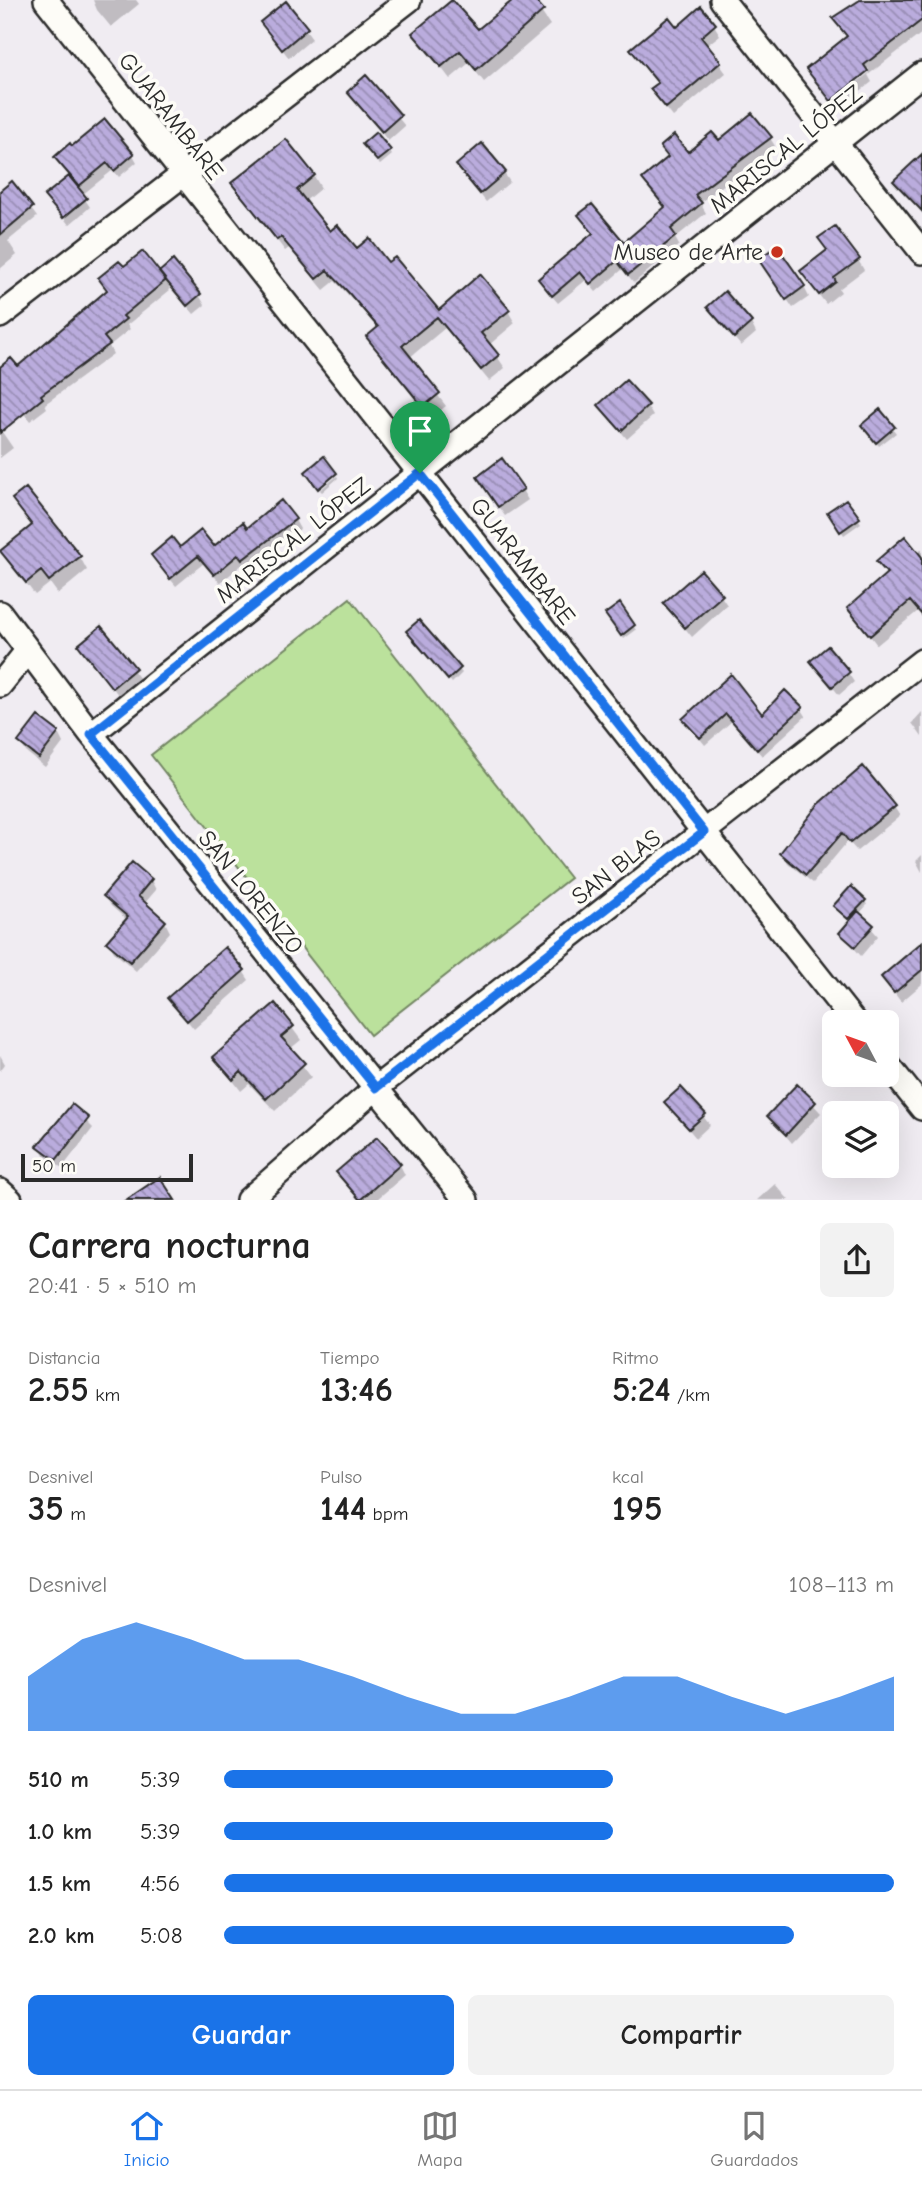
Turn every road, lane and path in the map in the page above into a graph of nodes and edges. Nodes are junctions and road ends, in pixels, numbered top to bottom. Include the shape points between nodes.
1 (46, 0) edge
2 (409, 0) edge
3 (722, 0) edge
4 (922, 74) edge
5 (836, 143) junction
6 (183, 173) junction
7 (922, 252) edge
8 (0, 316) edge
9 (420, 473) junction
10 (0, 613) edge
11 (27, 650) junction
12 (922, 661) edge
13 (0, 685) edge
14 (91, 734) junction
15 (704, 832) junction
16 (845, 1010) edge
17 (900, 1080) edge
18 (376, 1088) junction
19 (922, 1108) edge
20 (0, 1191) edge
21 (10, 1200) edge
22 (248, 1200) edge
23 (466, 1200) edge

1 - 6 street, GUARAMBARE
2 - 6 street
3 - 5 street
4 - 5 street, MARISCAL LÓPEZ
5 - 7 street
5 - 9 street, MARISCAL LÓPEZ
6 - 8 street
6 - 9 street, GUARAMBARE
9 - 14 street, MARISCAL LÓPEZ
9 - 15 street, GUARAMBARE
10 - 11 street, SAN LORENZO
11 - 13 street
11 - 14 street, SAN LORENZO
12 - 15 street, SAN BLAS
14 - 18 street, SAN LORENZO
15 - 16 street, GUARAMBARE
15 - 18 street, SAN BLAS
17 - 19 street
18 - 22 street, SAN BLAS
18 - 23 street, SAN LORENZO
20 - 21 street

